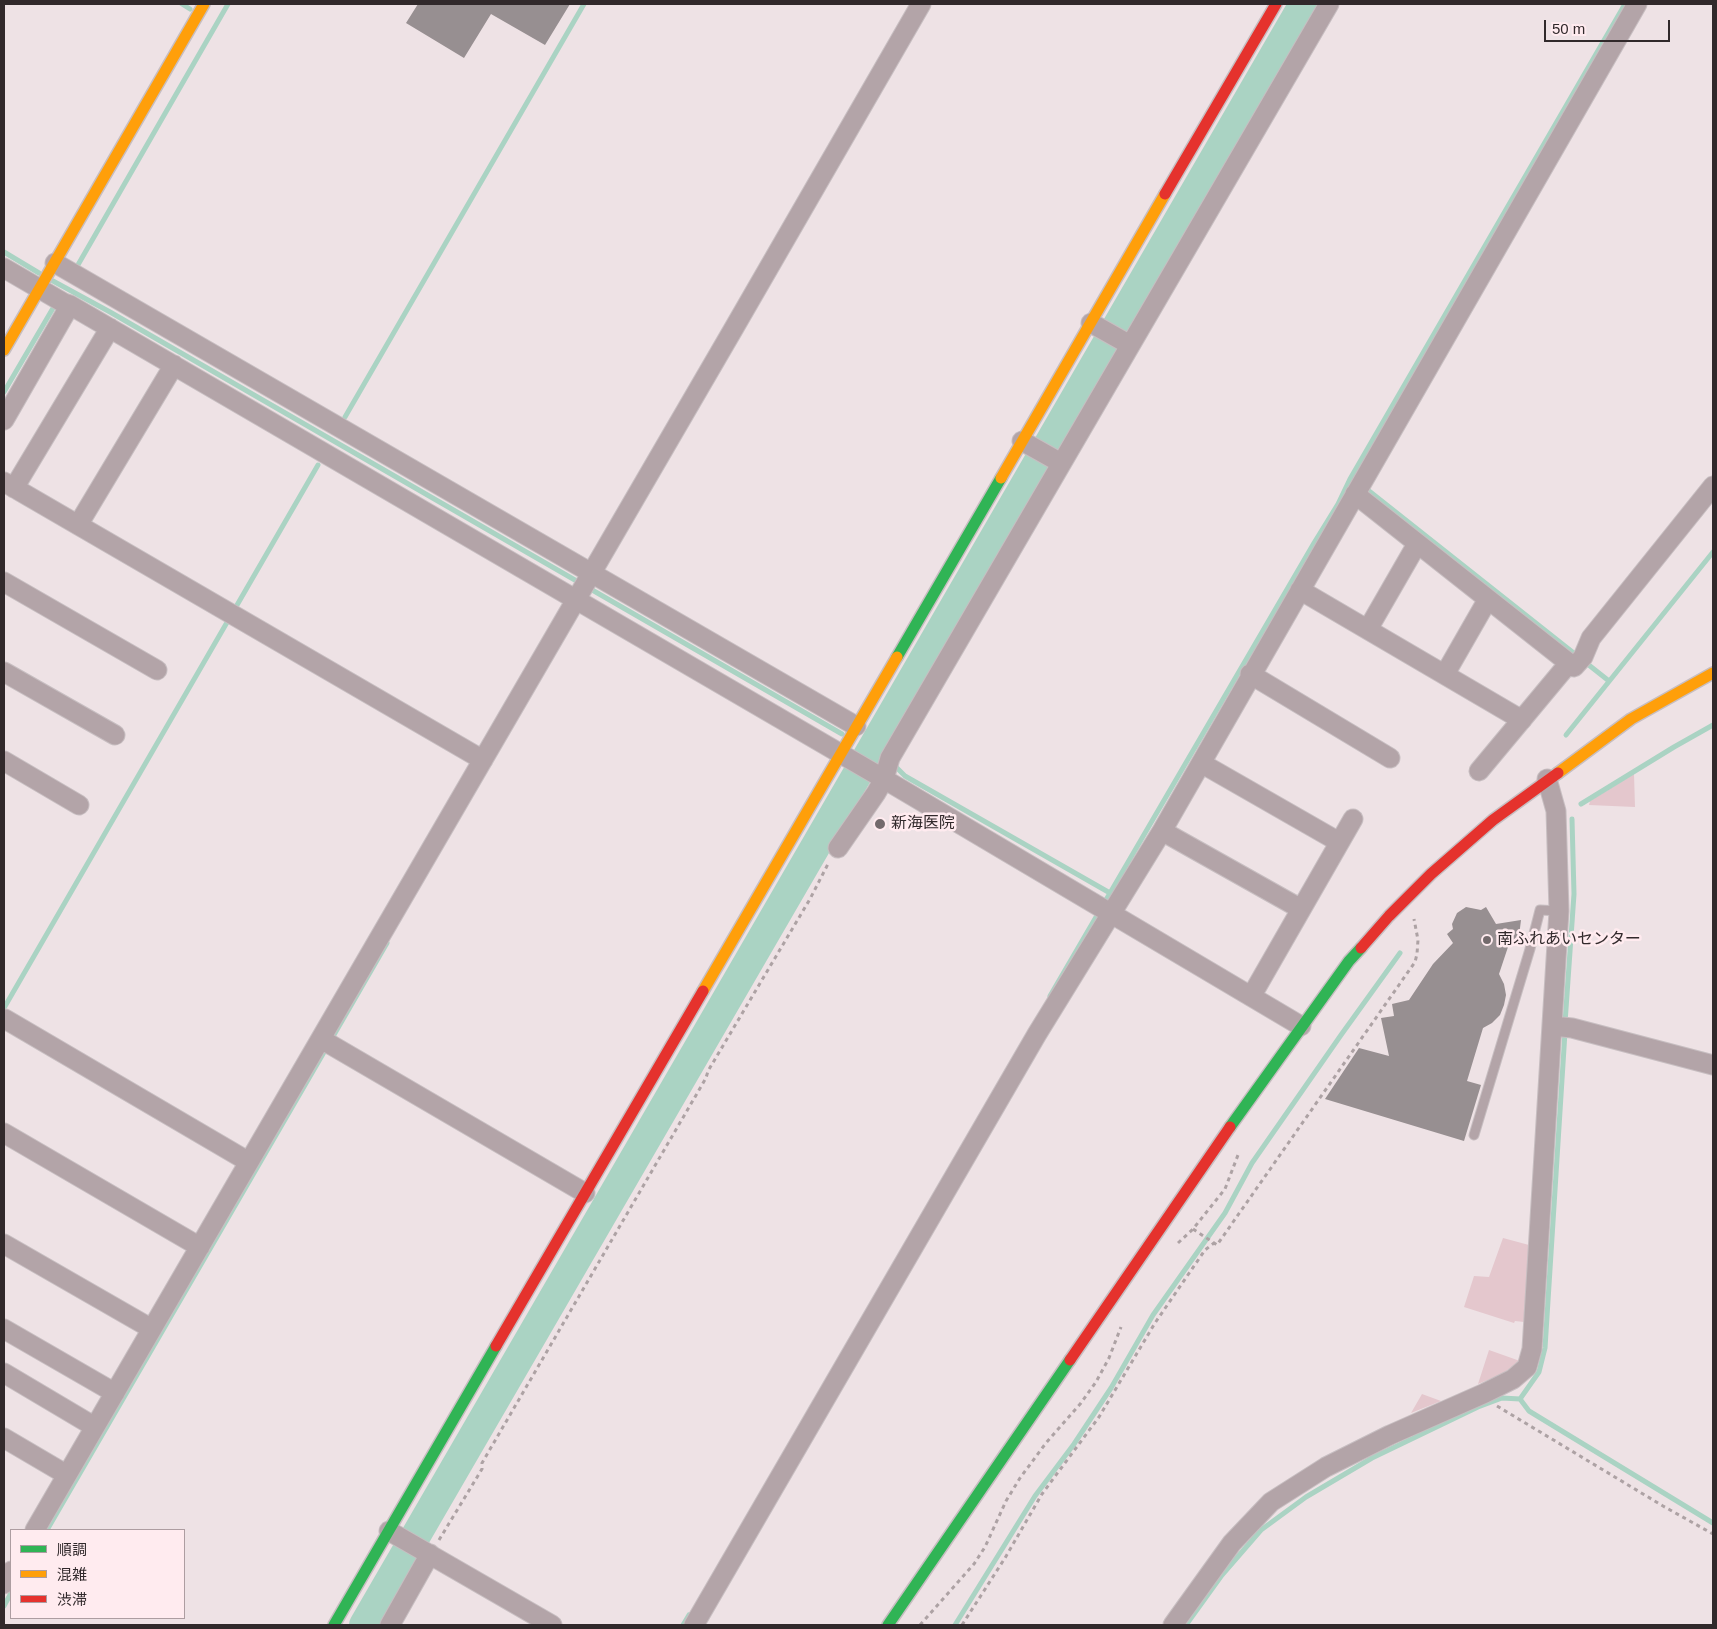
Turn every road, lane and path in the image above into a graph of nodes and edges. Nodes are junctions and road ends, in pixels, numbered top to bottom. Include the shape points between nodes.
1 (921, 4) edge
2 (1276, 4) edge
3 (1328, 4) edge
4 (1637, 4) edge
5 (201, 5) edge
6 (4, 268) edge
7 (62, 270) junction
8 (54, 295) junction
9 (1097, 327) junction
10 (110, 328) junction
11 (1128, 344) junction
12 (4, 350) edge
13 (174, 365) junction
14 (4, 420) edge
15 (1028, 444) junction
16 (1058, 461) junction
17 (9, 485) edge
18 (1713, 486) edge
19 (1358, 488) junction
20 (78, 525) junction
21 (1417, 544) junction
22 (4, 582) edge
23 (589, 583) junction
24 (1300, 590) junction
25 (1488, 599) junction
26 (1368, 629) junction
27 (1577, 661) junction
28 (157, 670) dead end
29 (4, 672) edge
30 (1713, 673) edge
31 (1250, 674) junction
32 (1445, 674) junction
33 (1522, 720) junction
34 (856, 726) junction
35 (115, 735) dead end
36 (846, 757) junction
37 (1390, 758) dead end
38 (483, 760) junction
39 (4, 761) edge
40 (1200, 763) junction
41 (1479, 771) dead end
42 (880, 776) junction
43 (1547, 779) junction
44 (79, 805) dead end
45 (1353, 818) dead end
46 (1162, 831) junction
47 (1339, 842) junction
48 (838, 848) joint
49 (1104, 908) junction
50 (1301, 909) junction
51 (1413, 911) dead end
52 (1559, 911) junction
53 (1252, 996) junction
54 (5, 1019) edge
55 (1301, 1026) junction
56 (1561, 1027) junction
57 (326, 1042) junction
58 (1713, 1065) edge
59 (4, 1132) edge
60 (1474, 1135) dead end
61 (1239, 1153) dead end
62 (249, 1162) junction
63 (585, 1193) junction
64 (1193, 1229) junction
65 (1212, 1242) junction
66 (4, 1244) edge
67 (200, 1246) junction
68 (1176, 1246) dead end
69 (1124, 1320) dead end
70 (4, 1328) edge
71 (152, 1329) junction
72 (4, 1373) edge
73 (115, 1393) junction
74 (1497, 1406) dead end
75 (95, 1427) junction
76 (4, 1438) edge
77 (67, 1475) junction
78 (36, 1529) edge
79 (1713, 1534) edge
80 (410, 1543) junction
81 (334, 1625) edge
82 (390, 1625) edge
83 (552, 1625) edge
84 (694, 1625) edge
85 (888, 1625) edge
86 (920, 1625) edge
87 (962, 1625) edge
88 (1173, 1625) edge

1 - 23 street
2 - 9 street
3 - 11 street
4 - 19 street
5 - 7 street
6 - 8 street
7 - 8 street
7 - 23 street
8 - 10 street
8 - 12 street
8 - 14 street
9 - 11 street
9 - 15 street
10 - 13 street
10 - 17 street
11 - 16 street
13 - 20 street
13 - 23 street
15 - 16 street
15 - 34 street
16 - 42 street
17 - 20 street
18 - 27 street via 1591,638
19 - 21 street
19 - 24 street
20 - 38 street
21 - 25 street
21 - 26 street
22 - 28 street
23 - 34 street
23 - 36 street
23 - 38 street
24 - 26 street
24 - 31 street
25 - 27 street
25 - 32 street
26 - 32 street
27 - 33 street
29 - 35 street
30 - 43 street via 1631,719
31 - 37 street
31 - 40 street
32 - 33 street
33 - 41 street
34 - 36 street
36 - 42 street
36 - 63 street
38 - 57 street
39 - 44 street
40 - 46 street
40 - 47 street
42 - 48 street
42 - 49 street
43 - 52 street via 1556,811
43 - 55 street via 1493,820 1389,916
45 - 47 street
46 - 49 street
46 - 50 street
47 - 50 street
48 - 80 path via 482,1469
49 - 53 street
49 - 84 street via 1032,1042
50 - 53 street
51 - 65 path via 1418,940 1415,962 1217,1245
52 - 56 street
52 - 60 lane via 1540,910
53 - 55 street
54 - 62 street
55 - 85 street
56 - 58 street
56 - 88 street via 1532,1349 1526,1367 1513,1379 1326,1467 1271,1502 1232,1542
57 - 62 street
57 - 63 street
59 - 67 street
61 - 64 path via 1225,1188
62 - 67 street
63 - 80 street
64 - 65 path
64 - 68 path
65 - 87 path via 1155,1323 1099,1417 1042,1494
66 - 71 street
67 - 71 street
69 - 86 path via 1096,1382 1020,1478 974,1564
70 - 73 street
71 - 73 street
72 - 75 street
73 - 75 street
74 - 79 path
75 - 77 street
76 - 77 street
77 - 78 street
80 - 81 street
80 - 82 street
80 - 83 street

